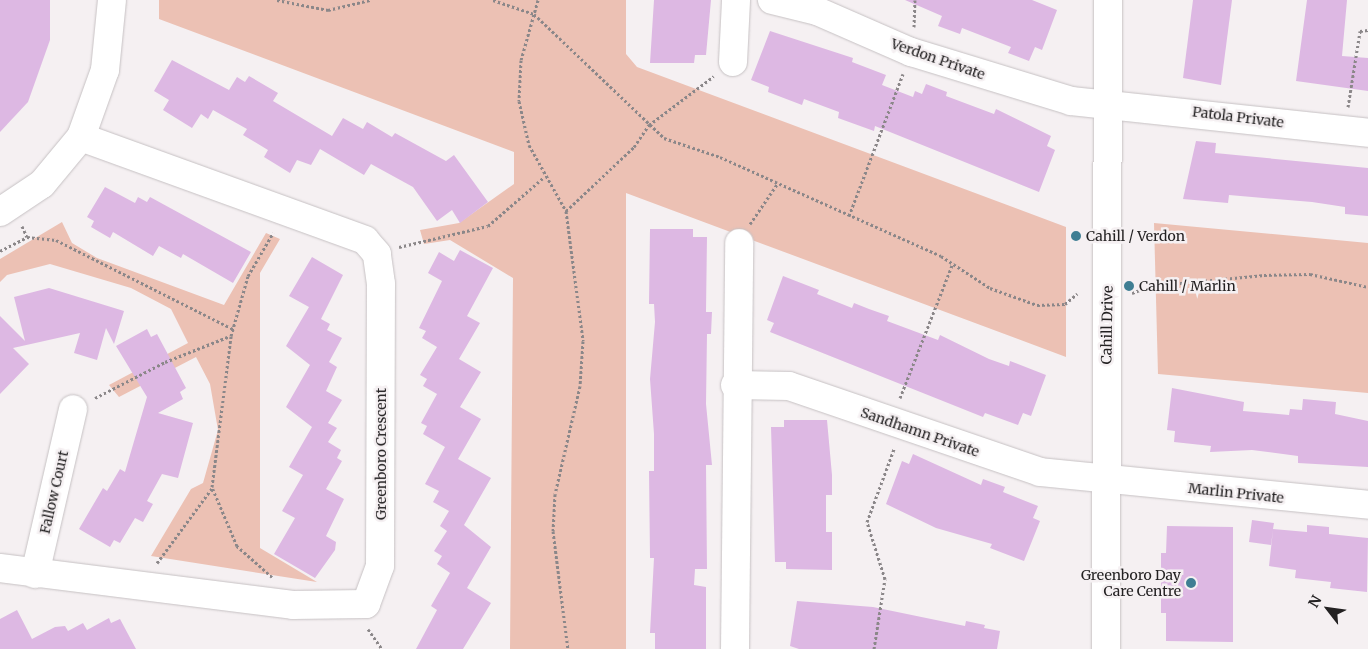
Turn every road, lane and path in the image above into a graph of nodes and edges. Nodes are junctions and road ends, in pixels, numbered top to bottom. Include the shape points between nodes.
1 (112, 0) edge
2 (277, 0) edge
3 (370, 0) edge
4 (493, 0) edge
5 (538, 0) edge
6 (736, 0) edge
7 (772, 0) edge
8 (915, 0) edge
9 (1108, 0) edge
10 (534, 14) junction
11 (1368, 30) edge
12 (911, 52) junction
13 (733, 62) joint
14 (1108, 102) junction
15 (649, 125) junction
16 (1356, 131) edge
17 (81, 137) junction
18 (544, 178) junction
19 (778, 183) junction
20 (566, 211) junction
21 (0, 212) edge
22 (284, 212) junction
23 (848, 216) junction
24 (739, 243) joint
25 (0, 251) edge
26 (377, 254) junction
27 (953, 263) junction
28 (1368, 287) edge
29 (1077, 294) dead end
30 (1130, 294) dead end
31 (232, 329) junction
32 (231, 336) junction
33 (735, 385) junction
34 (73, 409) joint
35 (897, 424) junction
36 (1105, 480) junction
37 (212, 487) junction
38 (1368, 505) edge
39 (0, 568) edge
40 (35, 574) junction
41 (139, 587) junction
42 (293, 605) junction
43 (568, 649) edge
44 (735, 649) edge
45 (874, 649) edge
46 (1106, 649) edge

1 - 17 street via 105,70
2 - 3 path via 328,10
4 - 10 path
5 - 10 path
6 - 13 street
7 - 12 street, Verdon Private via 816,11
8 - 12 path
9 - 14 street, Cahill Drive
10 - 15 path
10 - 18 path via 521,60 519,101 529,145
11 - 16 path via 1360,32
12 - 14 street, Verdon Private via 1044,95
12 - 23 path
13 - 15 path
14 - 16 street, Patola Private
14 - 36 street, Cahill Drive
15 - 19 path via 664,138
15 - 20 path via 634,147
17 - 21 street via 42,184
17 - 22 street
18 - 20 path
18 - 26 path via 488,226
19 - 23 path
19 - 24 path
20 - 43 path via 583,341 580,386 555,494 553,531
22 - 26 street via 365,240
22 - 31 path via 248,276
23 - 27 path
24 - 33 street
25 - 31 path via 27,237 56,240
26 - 42 street, Greenboro Crescent via 381,284 380,566 366,604
27 - 29 path via 990,288 1038,305 1064,304
27 - 35 path
28 - 30 path via 1310,274 1264,275 1150,286
31 - 32 path
32 - 34 path via 165,362
32 - 37 path
33 - 35 street, Sandhamn Private via 789,386
33 - 44 street
34 - 40 street, Fallow Court
35 - 36 street, Sandhamn Private via 1040,472
35 - 45 path via 867,522 885,579
36 - 38 street, Marlin Private
36 - 46 street, Cahill Drive
37 - 41 path via 188,527
37 - 42 path via 237,546 286,588
39 - 40 street, Greenboro Crescent
40 - 41 street, Greenboro Crescent
41 - 42 street, Greenboro Crescent

